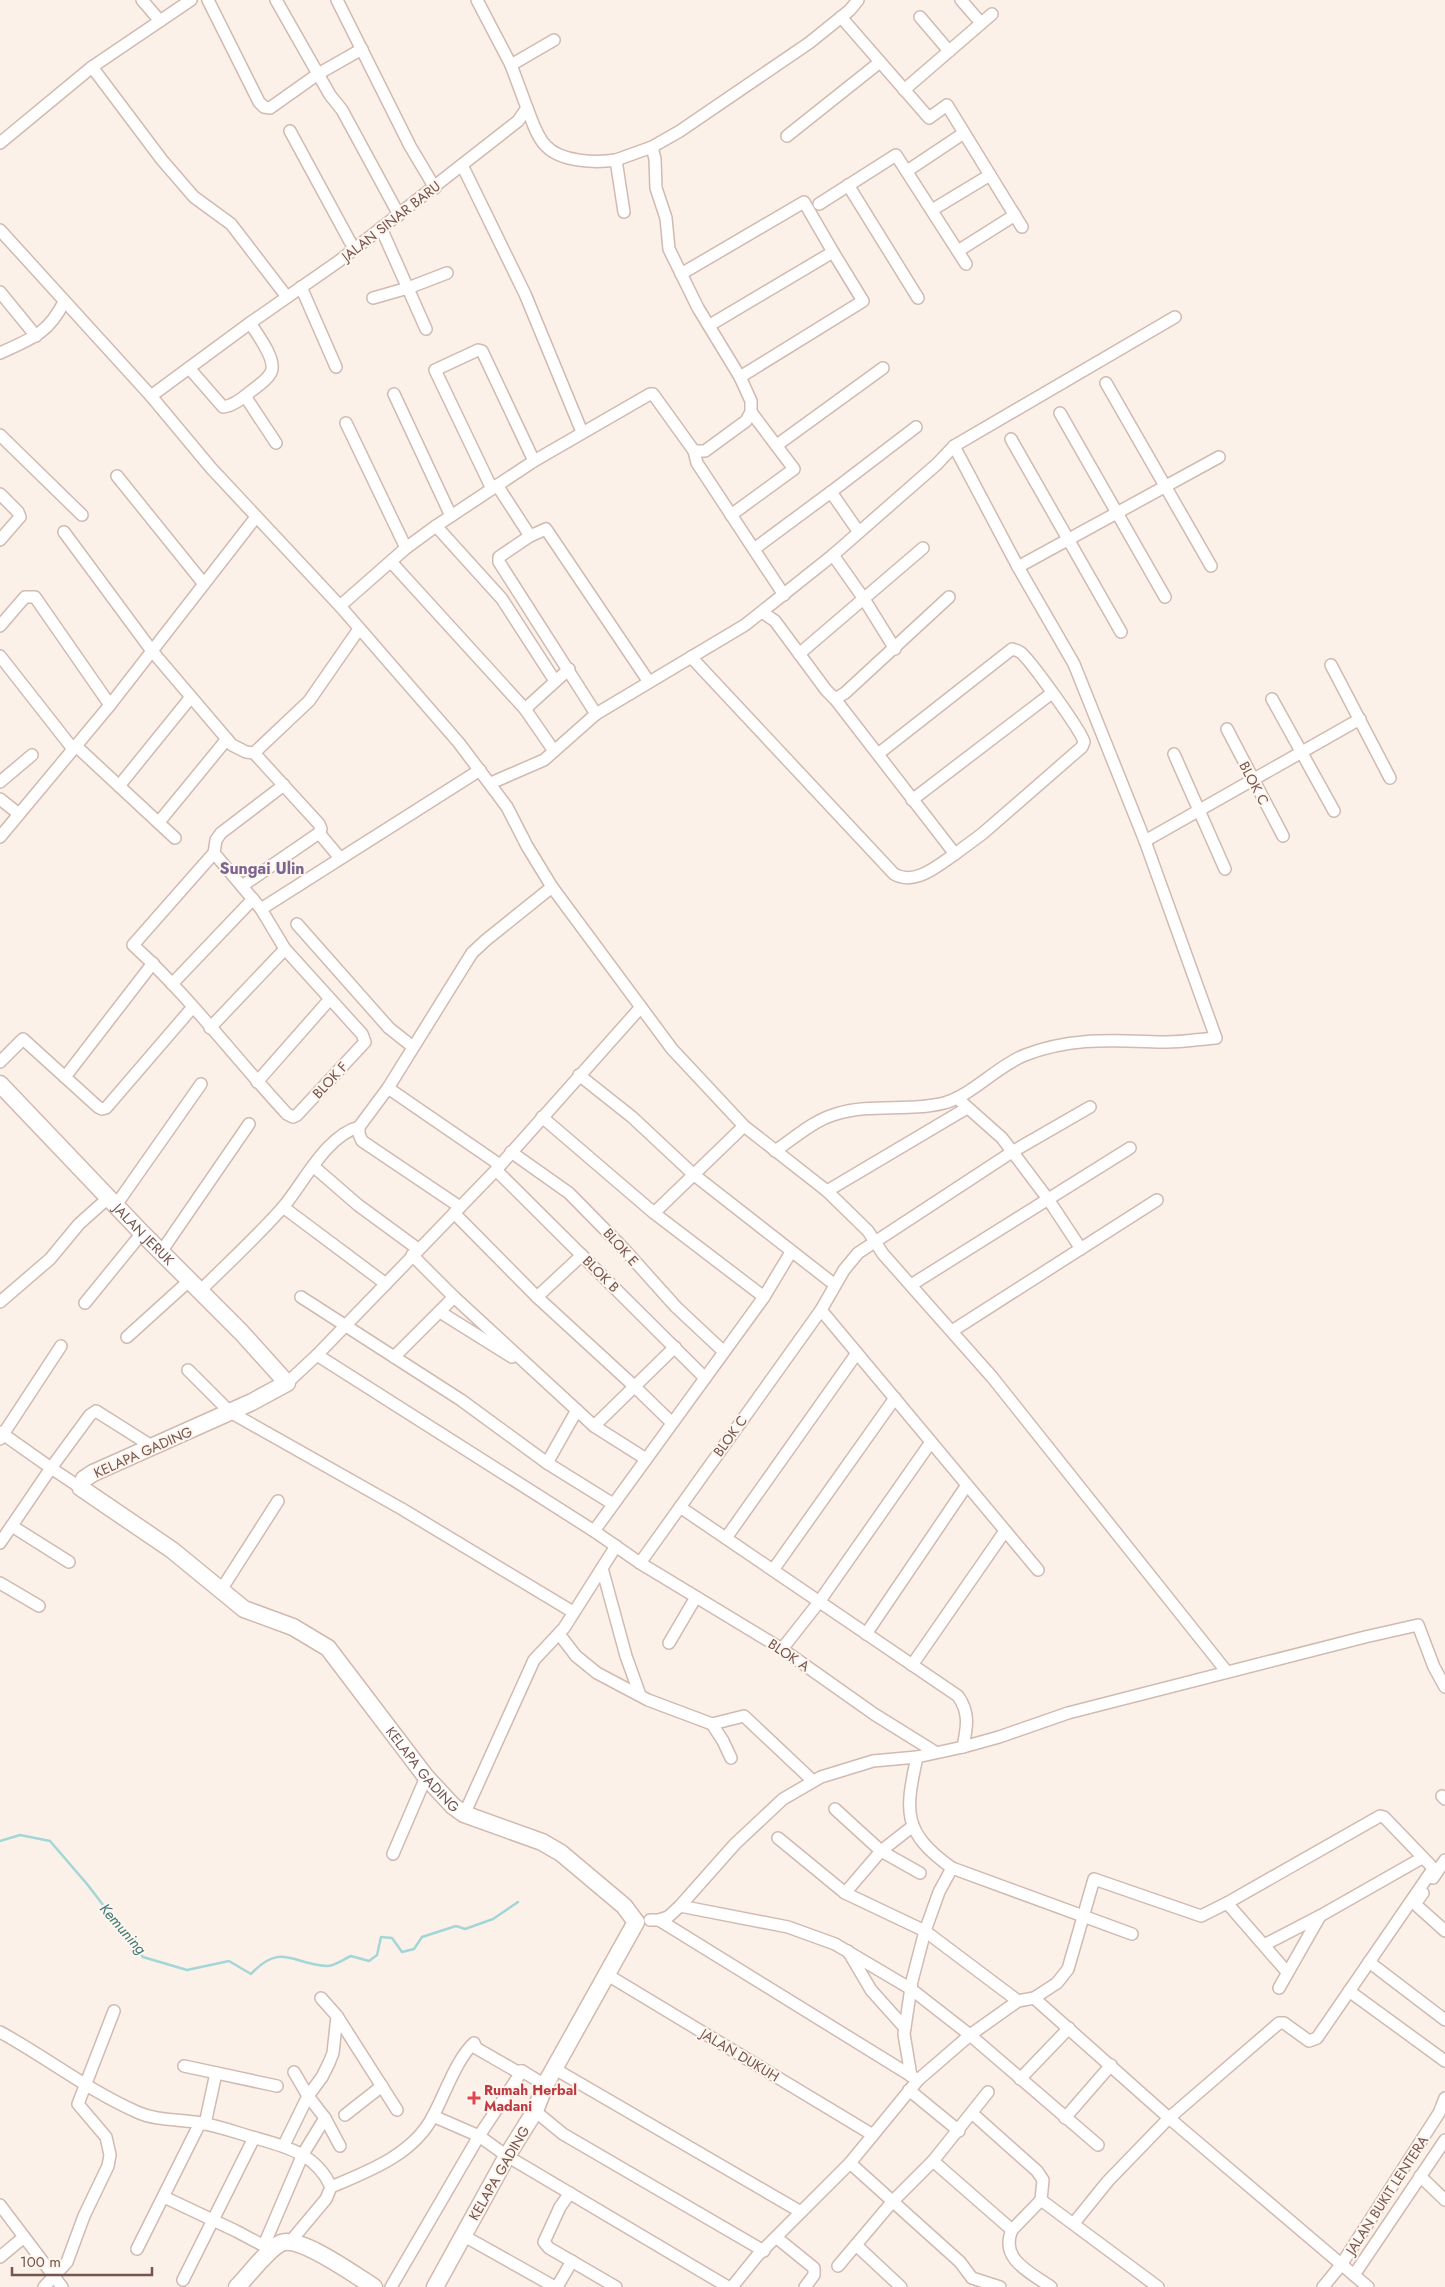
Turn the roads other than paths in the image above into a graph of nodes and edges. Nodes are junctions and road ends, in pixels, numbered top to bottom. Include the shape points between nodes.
1 (142, 0) edge
2 (191, 0) edge
3 (208, 0) edge
4 (276, 0) edge
5 (337, 0) edge
6 (477, 0) edge
7 (858, 0) edge
8 (961, 0) edge
9 (992, 14) dead end
10 (841, 17) junction
11 (920, 18) dead end
12 (160, 21) junction
13 (981, 23) junction
14 (554, 40) dead end
15 (362, 49) junction
16 (949, 51) junction
17 (880, 62) junction
18 (511, 65) junction
19 (92, 67) junction
20 (318, 74) junction
21 (904, 90) junction
22 (527, 108) junction
23 (290, 131) dead end
24 (964, 133) junction
25 (787, 136) dead end
26 (0, 143) edge
27 (652, 147) junction
28 (616, 160) junction
29 (462, 165) junction
30 (907, 171) junction
31 (990, 175) junction
32 (848, 185) junction
33 (435, 188) junction
34 (818, 204) dead end
35 (932, 210) junction
36 (624, 212) dead end
37 (399, 215) junction
38 (1015, 215) junction
39 (1022, 227) dead end
40 (381, 228) junction
41 (0, 230) edge
42 (354, 249) junction
43 (958, 251) junction
44 (833, 252) junction
45 (966, 264) dead end
46 (447, 273) dead end
47 (680, 274) junction
48 (301, 287) junction
49 (408, 288) junction
50 (0, 292) edge
51 (286, 297) junction
52 (373, 298) dead end
53 (918, 298) dead end
54 (64, 302) junction
55 (1175, 317) dead end
56 (250, 323) junction
57 (710, 325) junction
58 (426, 329) dead end
59 (36, 336) junction
60 (0, 354) edge
61 (336, 367) dead end
62 (188, 368) junction
63 (883, 368) dead end
64 (740, 377) junction
65 (1106, 384) dead end
66 (394, 394) dead end
67 (150, 396) junction
68 (245, 396) junction
69 (751, 412) junction
70 (1060, 413) dead end
71 (346, 423) dead end
72 (916, 427) dead end
73 (582, 432) junction
74 (0, 434) edge
75 (1011, 439) dead end
76 (276, 444) dead end
77 (777, 445) junction
78 (954, 446) junction
79 (694, 451) junction
80 (1219, 457) dead end
81 (534, 461) junction
82 (117, 476) dead end
83 (1164, 486) junction
84 (495, 487) junction
85 (831, 492) junction
86 (0, 494) edge
87 (1116, 513) junction
88 (82, 515) dead end
89 (732, 515) junction
90 (451, 516) junction
91 (256, 517) junction
92 (436, 526) junction
93 (858, 531) junction
94 (64, 532) dead end
95 (530, 536) junction
96 (0, 540) edge
97 (1068, 540) junction
98 (406, 548) junction
99 (754, 548) junction
100 (923, 548) dead end
101 (833, 555) junction
102 (392, 563) junction
103 (1211, 566) dead end
104 (1018, 567) junction
105 (204, 584) junction
106 (784, 595) junction
107 (949, 596) dead end
108 (1165, 597) dead end
109 (864, 600) junction
110 (340, 606) junction
111 (762, 612) junction
112 (0, 626) edge
113 (359, 629) junction
114 (1121, 632) dead end
115 (895, 649) junction
116 (152, 651) junction
117 (800, 654) junction
118 (0, 656) edge
119 (691, 657) junction
120 (1331, 665) dead end
121 (569, 669) junction
122 (556, 681) junction
123 (649, 682) junction
124 (1052, 693) junction
125 (191, 697) junction
126 (835, 698) junction
127 (1272, 699) dead end
128 (110, 705) junction
129 (525, 709) junction
130 (596, 714) junction
131 (1360, 718) junction
132 (1226, 728) dead end
133 (227, 740) junction
134 (74, 748) junction
135 (254, 752) junction
136 (554, 752) junction
137 (1301, 752) junction
138 (878, 754) junction
139 (1174, 754) dead end
140 (32, 755) dead end
141 (480, 770) junction
142 (1390, 778) dead end
143 (1252, 780) junction
144 (0, 782) edge
145 (491, 783) junction
146 (284, 785) junction
147 (119, 786) junction
148 (0, 799) edge
149 (912, 800) junction
150 (1199, 810) junction
151 (1334, 811) dead end
152 (19, 814) junction
153 (159, 822) junction
154 (319, 833) junction
155 (1283, 836) dead end
156 (0, 837) edge
157 (175, 838) dead end
158 (1145, 841) junction
159 (214, 853) junction
160 (955, 854) junction
161 (340, 858) junction
162 (1225, 868) dead end
163 (242, 886) junction
164 (552, 886) junction
165 (253, 899) junction
166 (261, 908) junction
167 (297, 924) dead end
168 (285, 949) junction
169 (153, 963) junction
170 (172, 984) junction
171 (330, 999) junction
172 (641, 1007) junction
173 (192, 1008) junction
174 (210, 1028) junction
175 (413, 1047) junction
176 (0, 1062) edge
177 (579, 1075) junction
178 (65, 1077) junction
179 (257, 1082) junction
180 (0, 1084) edge
181 (201, 1084) dead end
182 (388, 1088) junction
183 (956, 1098) junction
184 (1090, 1107) dead end
185 (967, 1108) junction
186 (542, 1117) junction
187 (249, 1124) dead end
188 (744, 1126) junction
189 (359, 1128) junction
190 (1130, 1148) dead end
191 (511, 1152) junction
192 (775, 1152) junction
193 (1012, 1152) junction
194 (313, 1166) junction
195 (498, 1167) junction
196 (693, 1174) junction
197 (827, 1191) junction
198 (1048, 1199) junction
199 (1157, 1200) dead end
200 (112, 1202) junction
201 (283, 1207) junction
202 (457, 1210) junction
203 (654, 1213) junction
204 (142, 1233) junction
205 (874, 1241) junction
206 (1081, 1249) junction
207 (161, 1252) junction
208 (415, 1252) junction
209 (792, 1252) junction
210 (582, 1255) junction
211 (386, 1284) junction
212 (836, 1285) junction
213 (911, 1285) junction
214 (195, 1286) junction
215 (301, 1297) dead end
216 (454, 1297) junction
217 (536, 1297) junction
218 (764, 1297) junction
219 (0, 1302) edge
220 (85, 1303) dead end
221 (821, 1310) junction
222 (440, 1312) junction
223 (346, 1326) junction
224 (952, 1331) junction
225 (127, 1337) dead end
226 (61, 1346) dead end
227 (675, 1347) junction
228 (723, 1351) junction
229 (857, 1353) junction
230 (318, 1355) junction
231 (394, 1357) junction
232 (188, 1370) dead end
233 (536, 1372) junction
234 (705, 1378) junction
235 (287, 1383) junction
236 (634, 1386) junction
237 (895, 1398) junction
238 (577, 1410) junction
239 (230, 1412) junction
240 (672, 1423) junction
241 (594, 1426) junction
242 (1, 1435) edge
243 (932, 1442) junction
244 (153, 1447) junction
245 (646, 1459) junction
246 (547, 1463) junction
247 (51, 1468) junction
248 (967, 1485) junction
249 (81, 1488) junction
250 (278, 1501) dead end
251 (613, 1504) junction
252 (680, 1507) junction
253 (12, 1526) junction
254 (1005, 1530) junction
255 (594, 1531) junction
256 (726, 1538) junction
257 (0, 1543) edge
258 (616, 1546) junction
259 (69, 1562) dead end
260 (640, 1563) junction
261 (602, 1568) junction
262 (773, 1570) junction
263 (1038, 1570) dead end
264 (0, 1584) edge
265 (221, 1590) junction
266 (696, 1597) junction
267 (819, 1602) junction
268 (39, 1606) dead end
269 (573, 1612) junction
270 (559, 1634) junction
271 (866, 1634) junction
272 (669, 1643) dead end
273 (782, 1649) junction
274 (912, 1665) junction
275 (1227, 1672) junction
276 (1445, 1687) edge
277 (640, 1695) junction
278 (712, 1724) junction
279 (963, 1747) junction
280 (935, 1752) junction
281 (917, 1757) junction
282 (730, 1758) dead end
283 (426, 1777) junction
284 (813, 1781) junction
285 (467, 1808) dead end
286 (835, 1809) dead end
287 (913, 1826) junction
288 (778, 1838) dead end
289 (881, 1851) junction
290 (393, 1854) dead end
291 (1422, 1858) junction
292 (1445, 1860) edge
293 (952, 1868) junction
294 (1435, 1870) junction
295 (920, 1873) dead end
296 (844, 1893) junction
297 (1228, 1903) junction
298 (680, 1906) junction
299 (1082, 1916) junction
300 (1320, 1916) junction
301 (925, 1931) junction
302 (1445, 1931) edge
303 (1132, 1934) dead end
304 (1264, 1945) junction
305 (847, 1951) junction
306 (1368, 1962) junction
307 (1287, 1972) junction
308 (606, 1974) junction
309 (1279, 1988) dead end
310 (911, 1989) junction
311 (1349, 1990) junction
312 (321, 1998) dead end
313 (1034, 1998) junction
314 (1018, 2001) junction
315 (114, 2011) dead end
316 (337, 2016) junction
317 (1445, 2020) edge
318 (904, 2028) junction
319 (1070, 2028) junction
320 (0, 2032) edge
321 (970, 2035) junction
322 (1445, 2061) edge
323 (1111, 2065) junction
324 (184, 2066) dead end
325 (555, 2069) junction
326 (522, 2071) junction
327 (294, 2072) dead end
328 (216, 2073) junction
329 (914, 2078) junction
330 (1020, 2080) junction
331 (85, 2084) junction
332 (545, 2085) junction
333 (278, 2086) dead end
334 (382, 2086) junction
335 (910, 2090) junction
336 (988, 2092) dead end
337 (308, 2096) junction
338 (1445, 2098) edge
339 (398, 2110) dead end
340 (535, 2111) junction
341 (973, 2114) junction
342 (345, 2115) dead end
343 (433, 2116) junction
344 (325, 2118) junction
345 (1065, 2118) junction
346 (1170, 2118) junction
347 (202, 2123) junction
348 (958, 2131) junction
349 (873, 2135) junction
350 (479, 2136) junction
351 (254, 2138) junction
352 (284, 2145) junction
353 (1098, 2145) dead end
354 (1444, 2145) edge
355 (340, 2146) dead end
356 (303, 2154) junction
357 (506, 2156) junction
358 (933, 2161) junction
359 (850, 2163) junction
360 (1420, 2176) junction
361 (331, 2187) junction
362 (570, 2193) junction
363 (164, 2197) junction
364 (1041, 2200) junction
365 (1445, 2200) edge
366 (893, 2201) junction
367 (0, 2206) edge
368 (801, 2212) junction
369 (214, 2220) junction
370 (1074, 2223) junction
371 (1012, 2230) junction
372 (464, 2236) junction
373 (24, 2237) junction
374 (776, 2238) junction
375 (290, 2242) junction
376 (856, 2246) junction
377 (268, 2248) junction
378 (137, 2249) dead end
379 (764, 2251) junction
380 (0, 2257) edge
381 (572, 2261) junction
382 (1341, 2265) junction
383 (838, 2266) dead end
384 (1354, 2275) junction
385 (54, 2277) junction
386 (184, 2280) dead end
387 (44, 2287) edge
388 (62, 2287) edge
389 (238, 2287) edge
390 (374, 2287) edge
391 (391, 2287) edge
392 (435, 2287) edge
393 (556, 2287) edge
394 (616, 2287) edge
395 (728, 2287) edge
396 (732, 2287) edge
397 (805, 2287) edge
398 (901, 2287) edge
399 (1000, 2287) edge
400 (1051, 2287) edge
401 (1158, 2287) edge
402 (1323, 2287) edge
403 (1368, 2287) edge

1 - 12 street
2 - 12 street
3 - 20 street via 264,107 270,108
4 - 20 street
5 - 15 street
6 - 18 street
7 - 10 street
8 - 13 street
9 - 13 street
10 - 17 street
10 - 27 street via 809,43
11 - 16 street
12 - 19 street
13 - 16 street
14 - 18 street
15 - 20 street
15 - 33 street via 410,146
16 - 21 street
17 - 21 street
17 - 25 street
18 - 22 street
19 - 26 street
19 - 51 street via 162,160 194,197 231,224
20 - 37 street via 342,110
21 - 24 street via 928,118 947,105
22 - 28 street via 540,138 547,147 562,156 593,161
22 - 29 street, JALAN SINAR BARU via 518,121
23 - 42 street
24 - 30 street
24 - 31 street
27 - 28 street
27 - 47 street via 656,188 666,218 667,241
28 - 36 street
29 - 33 street, JALAN SINAR BARU
29 - 73 street via 525,294
30 - 32 street via 896,155
30 - 35 street
31 - 35 street
31 - 38 street
32 - 34 street
32 - 53 street
33 - 37 street, JALAN SINAR BARU
35 - 43 street
37 - 40 street, JALAN SINAR BARU
38 - 39 street
38 - 43 street
40 - 42 street, JALAN SINAR BARU
40 - 49 street
41 - 54 street
42 - 48 street, JALAN SINAR BARU
43 - 45 street
44 - 47 street via 804,202
44 - 57 street
44 - 64 street via 863,301
46 - 49 street
47 - 57 street
48 - 51 street, JALAN SINAR BARU
48 - 61 street
49 - 52 street
49 - 58 street
50 - 59 street
51 - 56 street, JALAN SINAR BARU
54 - 59 street via 56,319
54 - 67 street
55 - 78 street
56 - 62 street, JALAN SINAR BARU
56 - 68 street via 271,357 273,369
57 - 64 street
59 - 60 street
62 - 67 street, JALAN SINAR BARU
62 - 68 street via 223,407
63 - 77 street
64 - 69 street via 751,401
65 - 83 street
66 - 90 street
67 - 91 street
68 - 76 street
69 - 77 street
69 - 79 street via 746,421 705,451
70 - 87 street
71 - 98 street
72 - 85 street
73 - 79 street via 653,394
73 - 81 street
74 - 88 street
75 - 97 street
77 - 89 street via 794,469
78 - 93 street
78 - 104 street
79 - 89 street via 696,463
80 - 83 street
81 - 84 street
81 - 84 street via 482,351 436,370
82 - 105 street
83 - 87 street
83 - 103 street
84 - 90 street
84 - 95 street
85 - 93 street
85 - 99 street
86 - 96 street via 20,517
87 - 97 street
87 - 108 street
89 - 99 street
90 - 92 street
91 - 105 street
91 - 110 street
92 - 98 street
92 - 122 street via 502,599
93 - 101 street
94 - 116 street
95 - 121 street via 498,559
95 - 123 street via 546,529
97 - 104 street
97 - 114 street
98 - 102 street
99 - 106 street
100 - 109 street
101 - 106 street
101 - 109 street
102 - 110 street
102 - 129 street
104 - 158 street via 1074,664
105 - 116 street
106 - 111 street
107 - 115 street
109 - 115 street
109 - 117 street
110 - 113 street
111 - 117 street via 775,621
111 - 119 street
112 - 128 street via 25,597 36,597
113 - 135 street via 309,701
113 - 141 street
115 - 126 street
116 - 125 street
116 - 128 street
117 - 126 street
118 - 134 street
119 - 123 street
119 - 160 street via 894,874 902,878 914,877
120 - 131 street
121 - 122 street
121 - 130 street
122 - 129 street
123 - 130 street
124 - 138 street via 1020,652 1012,649
124 - 149 street
124 - 160 street via 1083,738 1082,747
125 - 133 street
125 - 147 street
126 - 138 street
127 - 137 street
128 - 134 street
129 - 136 street
130 - 136 street
131 - 137 street
131 - 142 street
132 - 143 street, BLOK C
133 - 135 street via 238,750
133 - 153 street
134 - 147 street
134 - 152 street
135 - 146 street
136 - 145 street via 544,760
137 - 143 street
137 - 151 street
138 - 149 street
139 - 150 street
140 - 144 street
141 - 145 street
141 - 161 street
143 - 150 street
143 - 155 street, BLOK C
145 - 164 street
146 - 154 street via 319,824
146 - 159 street via 221,833
147 - 153 street
148 - 152 street
149 - 160 street
150 - 158 street
150 - 162 street
152 - 156 street
153 - 157 street
154 - 161 street
154 - 163 street
158 - 183 street via 1216,1038 1170,1042 1099,1039 1070,1043 1026,1054
159 - 163 street
159 - 169 street via 133,945
161 - 166 street
163 - 165 street
164 - 172 street
164 - 175 street via 472,953
165 - 166 street
165 - 170 street
166 - 168 street
167 - 175 street via 389,1028
168 - 171 street
168 - 174 street
169 - 170 street
169 - 178 street
170 - 173 street
171 - 179 street
171 - 179 street, BLOK F via 362,1034 365,1042 293,1117
172 - 177 street
172 - 188 street via 672,1049
173 - 174 street
173 - 178 street via 106,1108 98,1107
174 - 179 street
175 - 182 street
176 - 178 street via 23,1039
177 - 186 street
177 - 196 street via 632,1116
180 - 200 street, JALAN JERUK
181 - 200 street
182 - 189 street
182 - 195 street, BLOK B
183 - 185 street
183 - 192 street via 917,1108 877,1108 838,1113 826,1117
184 - 193 street
185 - 193 street via 1002,1138
185 - 197 street
186 - 191 street
186 - 203 street
187 - 207 street
188 - 192 street
188 - 196 street
189 - 194 street via 342,1134
189 - 202 street via 362,1141
190 - 198 street
191 - 195 street
191 - 228 street, BLOK E via 569,1193 676,1307
192 - 197 street
193 - 198 street
193 - 205 street
194 - 201 street
194 - 208 street
195 - 202 street
195 - 210 street, BLOK B
196 - 203 street
196 - 209 street
197 - 205 street
198 - 206 street
198 - 213 street
199 - 206 street
200 - 204 street, JALAN JERUK
200 - 219 street via 79,1224 50,1259
201 - 211 street
201 - 214 street
202 - 208 street
202 - 217 street
203 - 218 street
204 - 207 street, JALAN JERUK
204 - 220 street
205 - 212 street via 844,1270
205 - 213 street
206 - 224 street
207 - 214 street, JALAN JERUK
208 - 211 street
208 - 216 street
209 - 212 street
209 - 218 street
210 - 217 street
210 - 227 street, BLOK B
211 - 223 street
212 - 221 street
213 - 224 street
214 - 225 street
214 - 235 street, JALAN JERUK
215 - 223 street
216 - 222 street
216 - 233 street
217 - 236 street
218 - 228 street
221 - 229 street
221 - 252 street, BLOK C
222 - 231 street
222 - 233 street
223 - 230 street
223 - 231 street
224 - 275 street via 996,1381
226 - 242 street
227 - 234 street, BLOK B
227 - 236 street
228 - 234 street
229 - 237 street
229 - 256 street
230 - 235 street
230 - 255 street, BLOK A
231 - 246 street via 461,1400
232 - 239 street
233 - 238 street
234 - 240 street
235 - 239 street, KELAPA GADING
236 - 240 street
236 - 241 street
237 - 243 street
237 - 262 street
238 - 241 street
238 - 246 street
239 - 244 street, KELAPA GADING
239 - 269 street via 402,1509
240 - 245 street
241 - 245 street
242 - 247 street
243 - 248 street
243 - 267 street
244 - 247 street via 96,1411
244 - 249 street, KELAPA GADING via 93,1473 84,1480
245 - 251 street
246 - 251 street
247 - 249 street
247 - 253 street
248 - 254 street
248 - 271 street
249 - 265 street, KELAPA GADING via 172,1550
250 - 265 street
251 - 255 street
252 - 256 street
252 - 260 street, BLOK C
253 - 257 street
253 - 259 street
254 - 263 street
254 - 274 street
255 - 258 street, BLOK A
256 - 262 street
258 - 260 street, BLOK A
258 - 261 street
260 - 266 street, BLOK A
261 - 269 street
261 - 277 street
262 - 267 street
264 - 268 street
265 - 283 street, KELAPA GADING via 244,1609 293,1627 328,1648
266 - 272 street
266 - 273 street, BLOK A
267 - 271 street
267 - 273 street
269 - 270 street
270 - 277 street via 576,1656 597,1673
270 - 285 street via 534,1660
271 - 274 street
273 - 280 street, BLOK A via 874,1714
274 - 279 street via 958,1696 966,1707 968,1716
275 - 276 street via 1418,1625
275 - 279 street via 1068,1713
277 - 278 street
278 - 282 street
278 - 284 street via 744,1716
279 - 280 street
280 - 281 street
281 - 284 street via 873,1761
281 - 287 street via 908,1806
283 - 290 street
283 - 308 street, KELAPA GADING via 464,1814 542,1842 628,1910 636,1922
284 - 298 street via 783,1799 735,1844
286 - 289 street
287 - 289 street
287 - 293 street via 926,1845
288 - 296 street
289 - 295 street
289 - 296 street
291 - 294 street
291 - 297 street via 1380,1816
291 - 300 street
292 - 294 street
293 - 299 street
293 - 301 street
294 - 302 street via 1415,1904
294 - 306 street
296 - 301 street
297 - 299 street via 1201,1916 1094,1879
297 - 304 street
298 - 305 street via 788,1927
298 - 329 street via 668,1916 655,1920
299 - 303 street
299 - 313 street via 1068,1969 1060,1980
300 - 304 street
300 - 307 street
301 - 310 street
301 - 314 street
304 - 307 street
305 - 310 street
305 - 318 street via 871,1990
306 - 311 street
306 - 317 street
307 - 309 street
308 - 325 street, KELAPA GADING
308 - 349 street, JALAN DUKUH
310 - 318 street
310 - 321 street
311 - 322 street
311 - 346 street via 1317,2038 1309,2040 1279,2023
312 - 316 street
313 - 314 street
313 - 319 street
314 - 321 street
315 - 331 street
316 - 334 street
316 - 337 street via 333,2053 322,2077
318 - 329 street via 907,2059
319 - 323 street
319 - 330 street
320 - 331 street
321 - 329 street
321 - 330 street
323 - 345 street
323 - 346 street
324 - 328 street
325 - 332 street, KELAPA GADING
325 - 368 street
326 - 332 street
326 - 343 street via 516,2071 476,2048 474,2043
326 - 350 street
327 - 337 street
328 - 333 street
328 - 347 street
329 - 335 street
330 - 345 street
331 - 347 street via 147,2116
331 - 385 street via 78,2104 106,2137 110,2155 70,2256
332 - 340 street, KELAPA GADING
334 - 339 street
334 - 342 street
335 - 348 street
335 - 349 street
336 - 341 street
337 - 344 street
337 - 352 street
338 - 382 street, JALAN BUKIT LENTERA via 1439,2113
340 - 357 street, KELAPA GADING
340 - 379 street via 563,2134
341 - 348 street
341 - 364 street via 1037,2171 1043,2180
343 - 350 street
343 - 361 street via 409,2146 384,2163
344 - 355 street
344 - 356 street
345 - 353 street
346 - 370 street via 1108,2181
346 - 382 street
347 - 351 street
347 - 363 street
348 - 358 street
349 - 359 street
350 - 357 street
350 - 391 street
351 - 352 street
351 - 369 street
352 - 356 street
354 - 360 street
356 - 361 street via 326,2175
356 - 377 street
357 - 362 street
357 - 372 street, KELAPA GADING
358 - 366 street
358 - 371 street
359 - 366 street
359 - 368 street
360 - 365 street
360 - 384 street
361 - 375 street via 326,2199
362 - 381 street via 544,2242
362 - 395 street
363 - 369 street
363 - 378 street
364 - 370 street
364 - 371 street
366 - 376 street
366 - 399 street via 960,2262 972,2278
367 - 373 street
368 - 374 street
369 - 377 street
369 - 386 street
370 - 401 street
371 - 400 street via 1008,2240 1010,2253 1020,2265
372 - 392 street, KELAPA GADING
372 - 393 street
373 - 380 street
373 - 385 street
374 - 379 street
374 - 397 street via 814,2268 814,2275
375 - 377 street
375 - 390 street via 307,2246
376 - 383 street
376 - 398 street
377 - 389 street
379 - 396 street
381 - 393 street
381 - 394 street
382 - 384 street
382 - 402 street, JALAN BUKIT LENTERA
384 - 403 street
385 - 387 street
385 - 388 street

